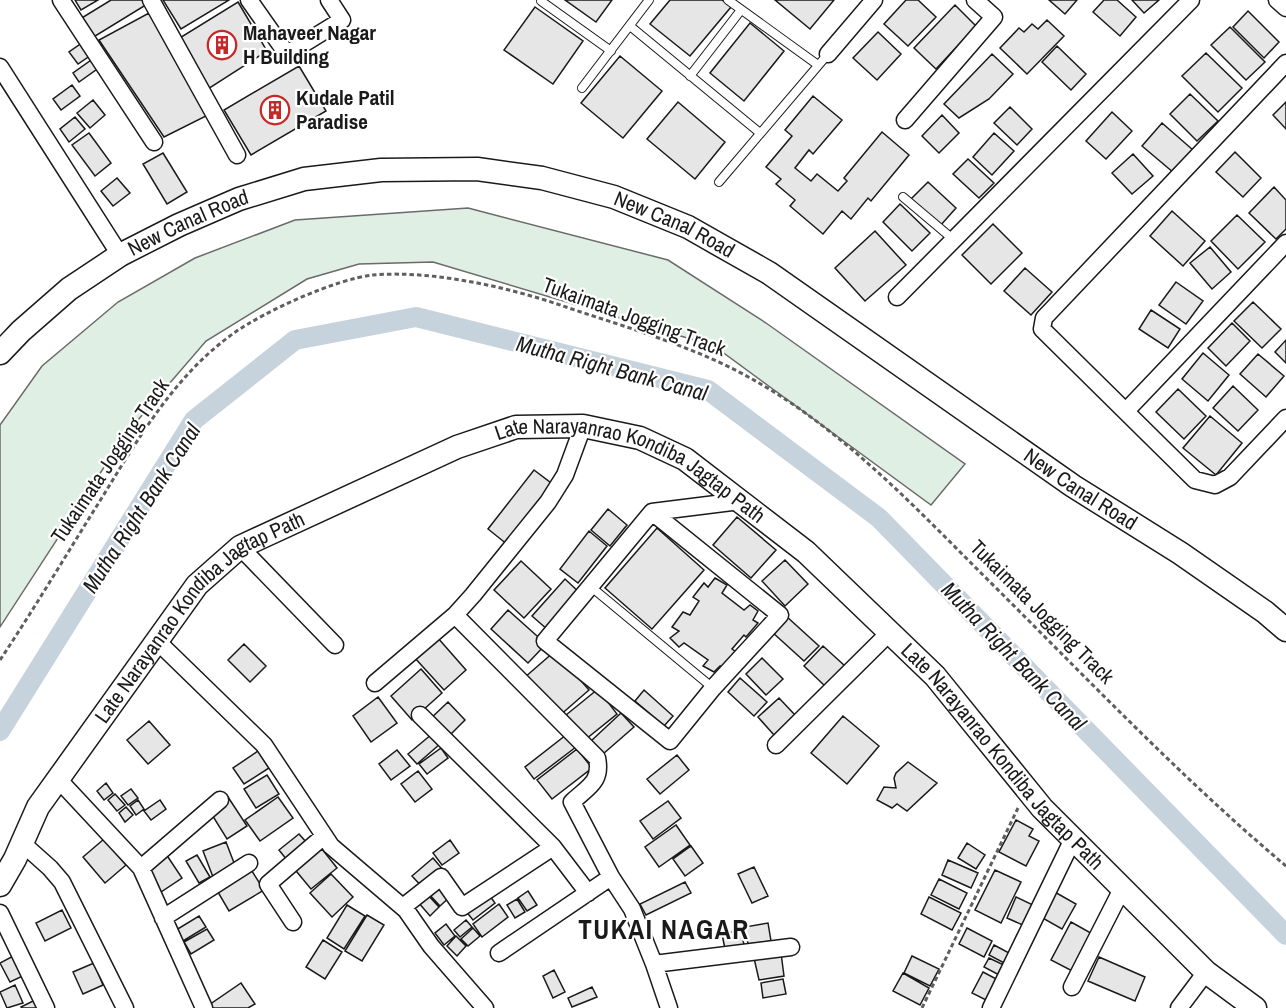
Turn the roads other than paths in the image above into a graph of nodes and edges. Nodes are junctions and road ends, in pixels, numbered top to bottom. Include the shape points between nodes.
1 (62, 0) edge
2 (151, 0) edge
3 (249, 0) edge
4 (329, 0) edge
5 (649, 0) edge
6 (728, 0) edge
7 (874, 0) edge
8 (975, 0) edge
9 (1191, 0) edge
10 (1278, 0) edge
11 (541, 1) edge
12 (1286, 8) edge
13 (741, 10) junction
14 (630, 26) junction
15 (611, 51) junction
16 (823, 60) junction
17 (1286, 63) edge
18 (0, 67) edge
19 (690, 76) junction
20 (582, 88) dead end
21 (905, 120) dead end
22 (760, 133) junction
23 (154, 142) dead end
24 (237, 155) dead end
25 (719, 182) dead end
26 (903, 197) dead end
27 (954, 240) junction
28 (1286, 243) edge
29 (120, 255) junction
30 (897, 297) dead end
31 (0, 353) edge
32 (1126, 411) junction
33 (1286, 418) edge
34 (583, 426) junction
35 (740, 501) junction
36 (652, 512) junction
37 (240, 547) junction
38 (590, 585) junction
39 (454, 615) junction
40 (1286, 630) edge
41 (890, 632) junction
42 (157, 641) junction
43 (335, 645) dead end
44 (375, 683) dead end
45 (713, 688) junction
46 (420, 715) dead end
47 (776, 745) dead end
48 (58, 779) junction
49 (220, 800) dead end
50 (324, 836) junction
51 (1073, 839) junction
52 (22, 843) junction
53 (554, 848) junction
54 (249, 863) dead end
55 (141, 868) junction
56 (611, 877) junction
57 (0, 885) edge
58 (1122, 889) junction
59 (588, 893) junction
60 (403, 907) junction
61 (0, 914) edge
62 (163, 918) junction
63 (293, 922) dead end
64 (792, 947) dead end
65 (499, 953) dead end
66 (654, 964) junction
67 (1206, 972) junction
68 (1072, 987) dead end
69 (46, 1008) edge
70 (125, 1008) edge
71 (204, 1008) edge
72 (485, 1008) edge
73 (669, 1008) edge
74 (991, 1008) edge
75 (1179, 1008) edge
76 (1255, 1008) edge

1 - 23 street
2 - 24 street
3 - 4 street via 287,54 342,20
5 - 14 lane
6 - 13 lane
7 - 16 street
8 - 21 street via 994,17
9 - 27 street
10 - 12 street
11 - 15 lane
13 - 16 lane
13 - 19 lane
14 - 15 lane
14 - 19 lane
15 - 20 lane
16 - 22 lane
17 - 32 street via 1044,318 1042,329
18 - 29 street
19 - 22 lane
22 - 25 lane
26 - 27 lane
27 - 30 street
28 - 32 street
29 - 31 street, New Canal Road via 69,289
29 - 40 street, New Canal Road via 239,199 304,179 381,170 477,169 542,178 614,197 688,227 769,273 1073,486 1180,553
32 - 33 street via 1195,480 1215,485 1230,477
34 - 35 street, Late Narayanrao Kondiba Jagtap Path via 640,438 685,459
34 - 37 street, Late Narayanrao Kondiba Jagtap Path via 516,427 457,447
34 - 39 street via 565,475 548,502
35 - 36 street
35 - 41 street, Late Narayanrao Kondiba Jagtap Path via 806,552
36 - 38 street
36 - 45 street via 780,615
37 - 42 street, Late Narayanrao Kondiba Jagtap Path via 197,585
37 - 43 street
38 - 45 lane
38 - 45 street via 545,641 670,741
39 - 44 street
39 - 56 street via 597,758 596,780 572,802
41 - 47 street
41 - 51 street, Late Narayanrao Kondiba Jagtap Path via 935,676 1027,790
42 - 48 street, Late Narayanrao Kondiba Jagtap Path
42 - 50 street via 264,745
46 - 53 street
48 - 52 street, Late Narayanrao Kondiba Jagtap Path via 38,807
48 - 55 street
49 - 55 street
50 - 60 street via 330,846
50 - 63 street via 268,884
51 - 58 street, Late Narayanrao Kondiba Jagtap Path
51 - 74 street
52 - 57 street, Late Narayanrao Kondiba Jagtap Path
52 - 70 street via 62,882
53 - 59 street
53 - 60 street via 462,907 441,877
54 - 62 street
55 - 62 street
56 - 59 street
56 - 66 street via 632,909
58 - 67 street, Late Narayanrao Kondiba Jagtap Path
58 - 68 street
59 - 65 street
60 - 72 street
61 - 69 street
62 - 71 street
64 - 66 street
66 - 73 street
67 - 75 street
67 - 76 street, Late Narayanrao Kondiba Jagtap Path

